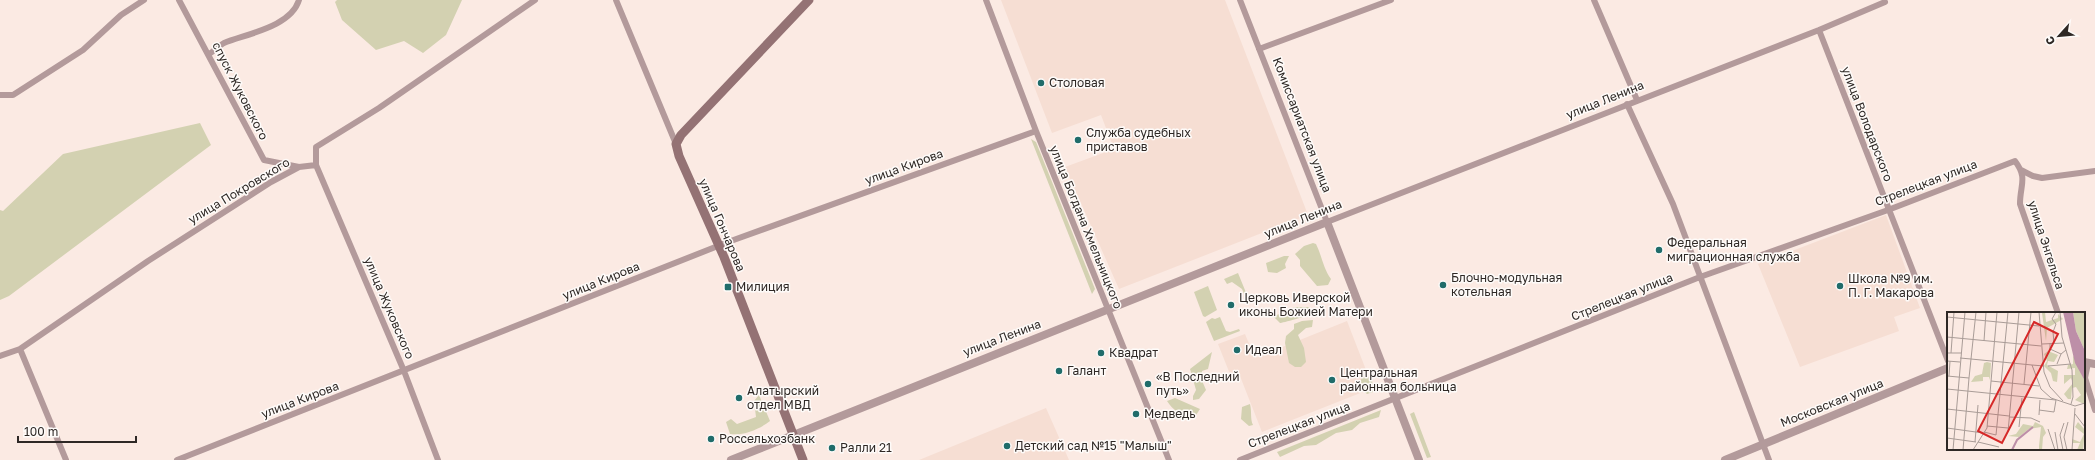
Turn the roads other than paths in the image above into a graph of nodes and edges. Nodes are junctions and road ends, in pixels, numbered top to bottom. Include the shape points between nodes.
1 (144, 0) edge
2 (179, 0) edge
3 (299, 0) edge
4 (535, 0) edge
5 (616, 0) edge
6 (810, 0) edge
7 (986, 0) edge
8 (1240, 0) edge
9 (1391, 0) edge
10 (1594, 0) edge
11 (1885, 2) dead end
12 (1819, 30) junction
13 (1259, 49) junction
14 (209, 54) junction
15 (0, 95) edge
16 (1637, 100) junction
17 (1628, 104) junction
18 (1036, 131) junction
19 (676, 144) junction
20 (316, 165) junction
21 (299, 167) junction
22 (2022, 170) junction
23 (2095, 171) edge
24 (1888, 210) junction
25 (1327, 222) junction
26 (719, 246) junction
27 (1700, 277) junction
28 (1108, 310) junction
29 (2058, 312) edge
30 (20, 349) junction
31 (0, 356) edge
32 (1947, 358) edge
33 (2089, 363) edge
34 (1947, 368) edge
35 (404, 371) junction
36 (1395, 400) junction
37 (2095, 410) edge
38 (793, 436) junction
39 (1763, 444) junction
40 (66, 460) edge
41 (177, 460) edge
42 (438, 460) edge
43 (731, 460) edge
44 (803, 460) edge
45 (1169, 460) edge
46 (1240, 460) edge
47 (1419, 460) edge
48 (1725, 460) edge
49 (1769, 460) edge

1 - 15 street via 121,15 83,50 13,95
2 - 14 street, спуск Жуковского
3 - 14 street via 296,8 270,28 222,44
4 - 20 street via 379,108 316,147
5 - 19 street, улица Гончарова
6 - 19 main road via 681,135
7 - 18 street, улица Богдана Хмельницкого
8 - 13 street, Комиссариатская улица
9 - 13 street
10 - 16 street
11 - 12 street, улица Ленина
12 - 16 street, улица Ленина
12 - 24 street, улица Володарского
13 - 25 street, Комиссариатская улица
14 - 21 street, спуск Жуковского via 264,160
16 - 17 street, улица Ленина
17 - 25 street, улица Ленина
17 - 27 street via 1673,204
18 - 26 street, улица Кирова
18 - 28 street, улица Богдана Хмельницкого
19 - 26 main road, улица Гончарова
20 - 21 street, улица Покровского
20 - 35 street, улица Жуковского
21 - 30 street, улица Покровского via 271,182 148,261
22 - 23 street via 2042,178
22 - 24 street, Стрелецкая улица via 2015,161
22 - 29 street, улица Энгельса via 2024,182 2020,204
24 - 27 street, Стрелецкая улица
24 - 32 street, улица Володарского
25 - 28 street, улица Ленина
25 - 36 street, Комиссариатская улица
26 - 35 street, улица Кирова
26 - 38 main road, улица Гончарова
27 - 36 street, Стрелецкая улица
27 - 39 street
28 - 38 street, улица Ленина
28 - 45 street, улица Богдана Хмельницкого
30 - 31 street, улица Покровского
30 - 40 street
33 - 37 street via 2086,383
34 - 39 street, Московская улица
35 - 41 street, улица Кирова
35 - 42 street, улица Жуковского
36 - 46 street, Стрелецкая улица
36 - 47 street, Комиссариатская улица
38 - 43 street, улица Ленина
38 - 44 main road, улица Гончарова
39 - 48 street, Московская улица
39 - 49 street

